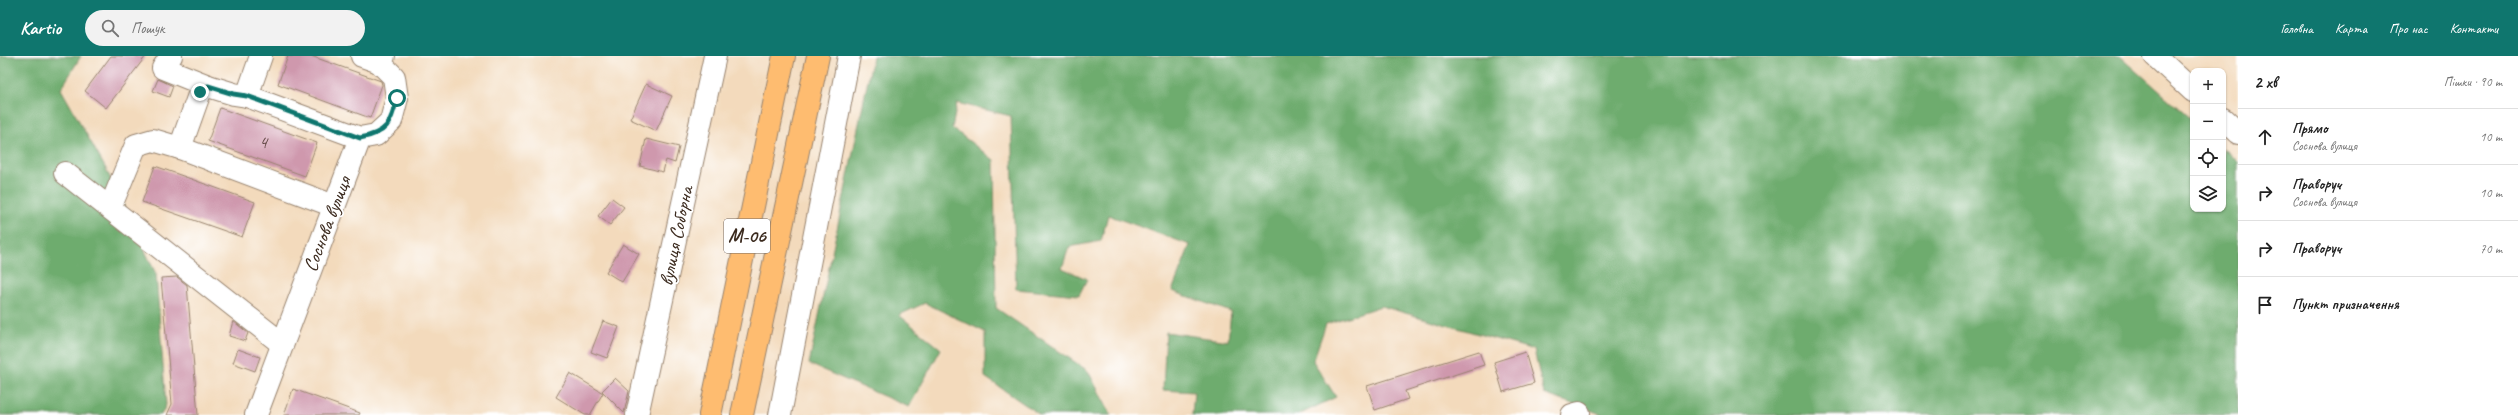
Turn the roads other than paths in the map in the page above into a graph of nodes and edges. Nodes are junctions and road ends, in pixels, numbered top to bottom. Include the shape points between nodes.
1 (171, 56) edge
2 (261, 56) edge
3 (715, 56) edge
4 (784, 56) edge
5 (818, 56) edge
6 (849, 56) edge
7 (2155, 56) edge
8 (375, 58) edge
9 (208, 86) junction
10 (2190, 88) edge
11 (247, 96) junction
12 (2226, 122) edge
13 (2238, 133) edge
14 (360, 138) junction
15 (180, 148) junction
16 (65, 173) dead end
17 (334, 206) junction
18 (110, 208) junction
19 (281, 343) junction
20 (256, 415) edge
21 (637, 415) edge
22 (710, 415) edge
23 (742, 415) edge
24 (780, 415) edge

1 - 9 street via 163,68
2 - 11 street
3 - 21 street, вулиця Соборна
4 - 22 highway, М-06
5 - 23 highway, М-06
6 - 24 street
7 - 10 street
8 - 14 street via 394,77 397,98 391,122 376,135
9 - 11 street
9 - 15 street via 200,92
11 - 14 street
12 - 13 street
14 - 17 street, Соснова вулиця
15 - 17 street
15 - 18 street via 153,140 136,145
16 - 18 street
17 - 19 street, Соснова вулиця
18 - 19 street
19 - 20 street, Соснова вулиця

